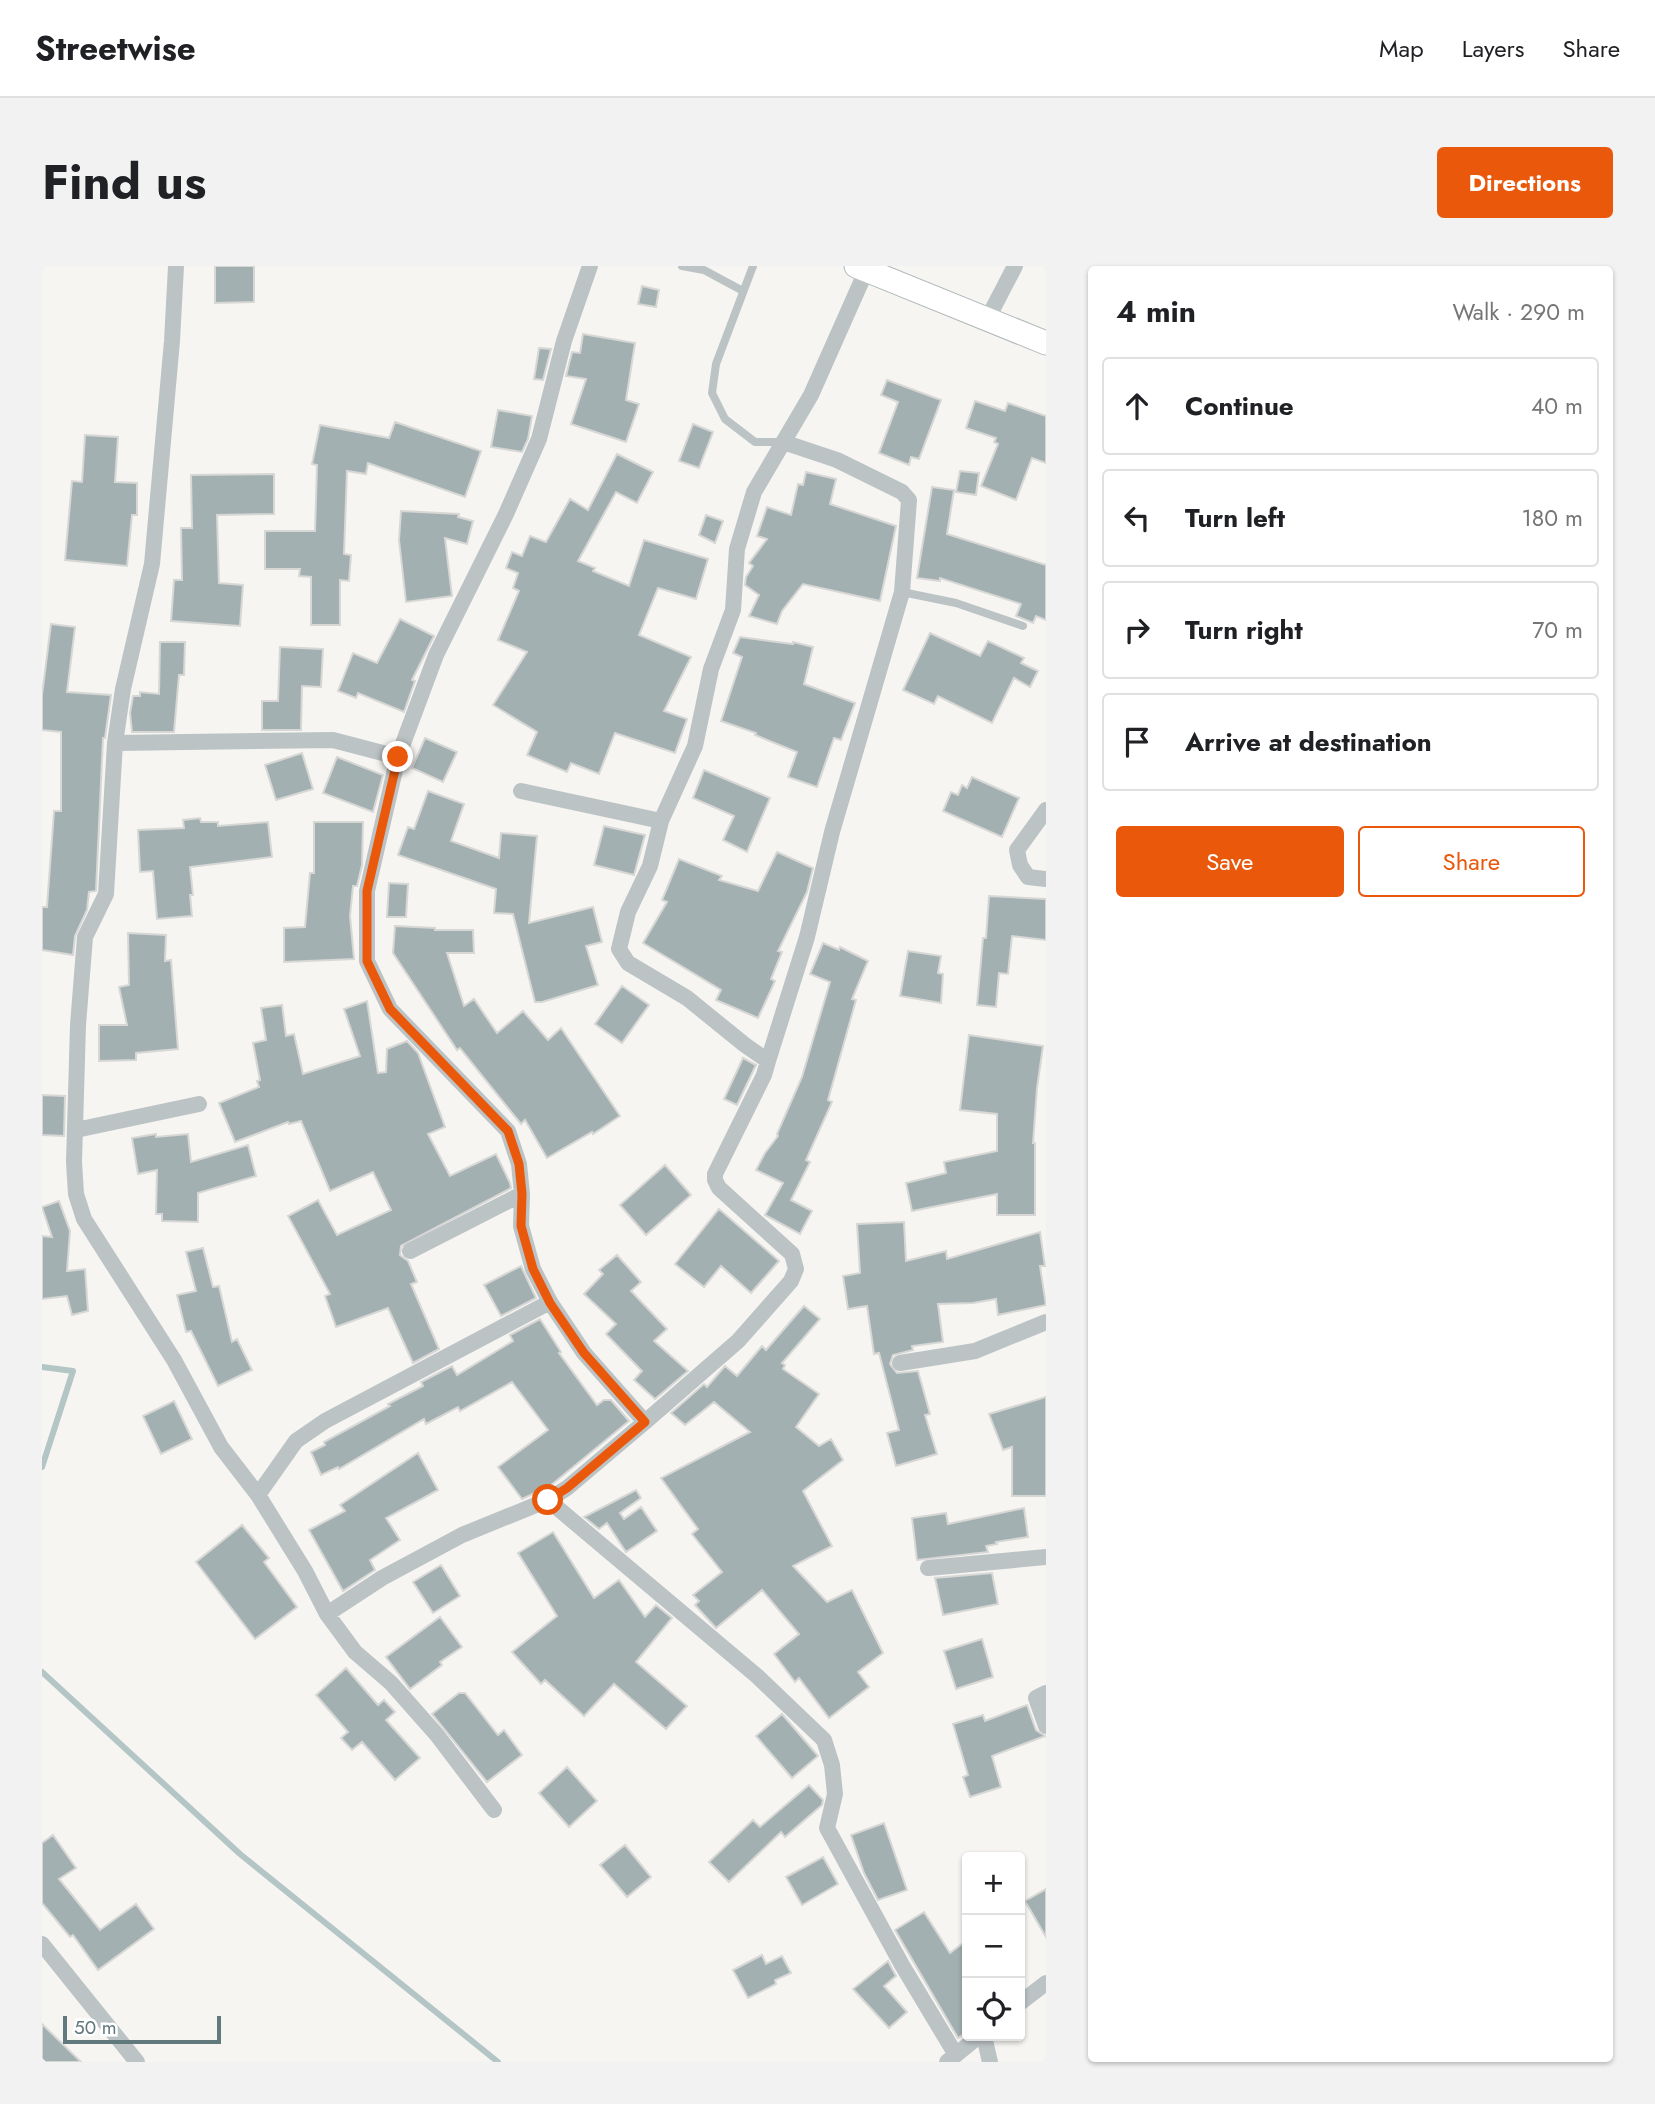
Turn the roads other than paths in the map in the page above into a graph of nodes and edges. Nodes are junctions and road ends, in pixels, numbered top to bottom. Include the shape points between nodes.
1 (176, 266) edge
2 (590, 266) edge
3 (682, 266) edge
4 (753, 266) edge
5 (1015, 266) edge
6 (861, 268) edge
7 (743, 291) junction
8 (988, 318) junction
9 (1046, 343) edge
10 (783, 442) junction
11 (902, 592) junction
12 (1023, 626) dead end
13 (115, 743) junction
14 (398, 757) junction
15 (521, 791) dead end
16 (1046, 810) edge
17 (661, 821) junction
18 (1046, 880) edge
19 (768, 1061) junction
20 (198, 1104) dead end
21 (76, 1130) junction
22 (522, 1194) junction
23 (410, 1251) dead end
24 (550, 1303) junction
25 (1046, 1322) edge
26 (900, 1363) dead end
27 (645, 1422) junction
28 (258, 1495) junction
29 (548, 1500) junction
30 (1046, 1557) edge
31 (928, 1568) dead end
32 (327, 1614) junction
33 (1046, 1693) edge
34 (1046, 1726) edge
35 (494, 1810) dead end
36 (42, 1944) edge
37 (1046, 1983) edge
38 (1025, 1999) edge
39 (975, 2041) edge
40 (984, 2041) edge
41 (951, 2058) edge
42 (137, 2062) edge
43 (990, 2062) edge

1 - 13 street via 152,564
2 - 14 street via 538,439 436,655
3 - 7 lane via 704,270
4 - 7 lane
5 - 8 street
6 - 8 main road
6 - 10 street via 811,395
7 - 10 lane via 716,364 712,393 724,419 755,442
8 - 9 main road
10 - 11 street via 837,460 902,492 909,500
10 - 17 street via 754,492 737,549 733,610 711,669 695,746
11 - 12 lane via 956,603
11 - 19 street
13 - 14 street via 333,740
13 - 21 street via 106,894 85,937
14 - 22 street via 367,891 367,961 390,1009 508,1131 519,1164
15 - 17 street
16 - 18 street via 1017,850 1028,877
17 - 19 street via 650,866 628,912 619,949 628,963 687,998
19 - 27 street via 715,1180 792,1254 796,1269 791,1282 738,1341
20 - 21 street
21 - 28 street via 76,1194 84,1219 174,1360 221,1447
22 - 23 street
22 - 24 street via 521,1226 533,1269
24 - 27 street via 584,1353
24 - 28 street via 325,1421 296,1441
25 - 26 street via 975,1351
27 - 29 street
28 - 32 street
29 - 32 street via 462,1535
29 - 41 street via 757,1676 824,1740 835,1794 827,1828
30 - 31 street
32 - 35 street via 355,1652 391,1683 437,1735
33 - 34 street via 1036,1698
36 - 42 street
37 - 38 street
39 - 41 street
40 - 43 street

